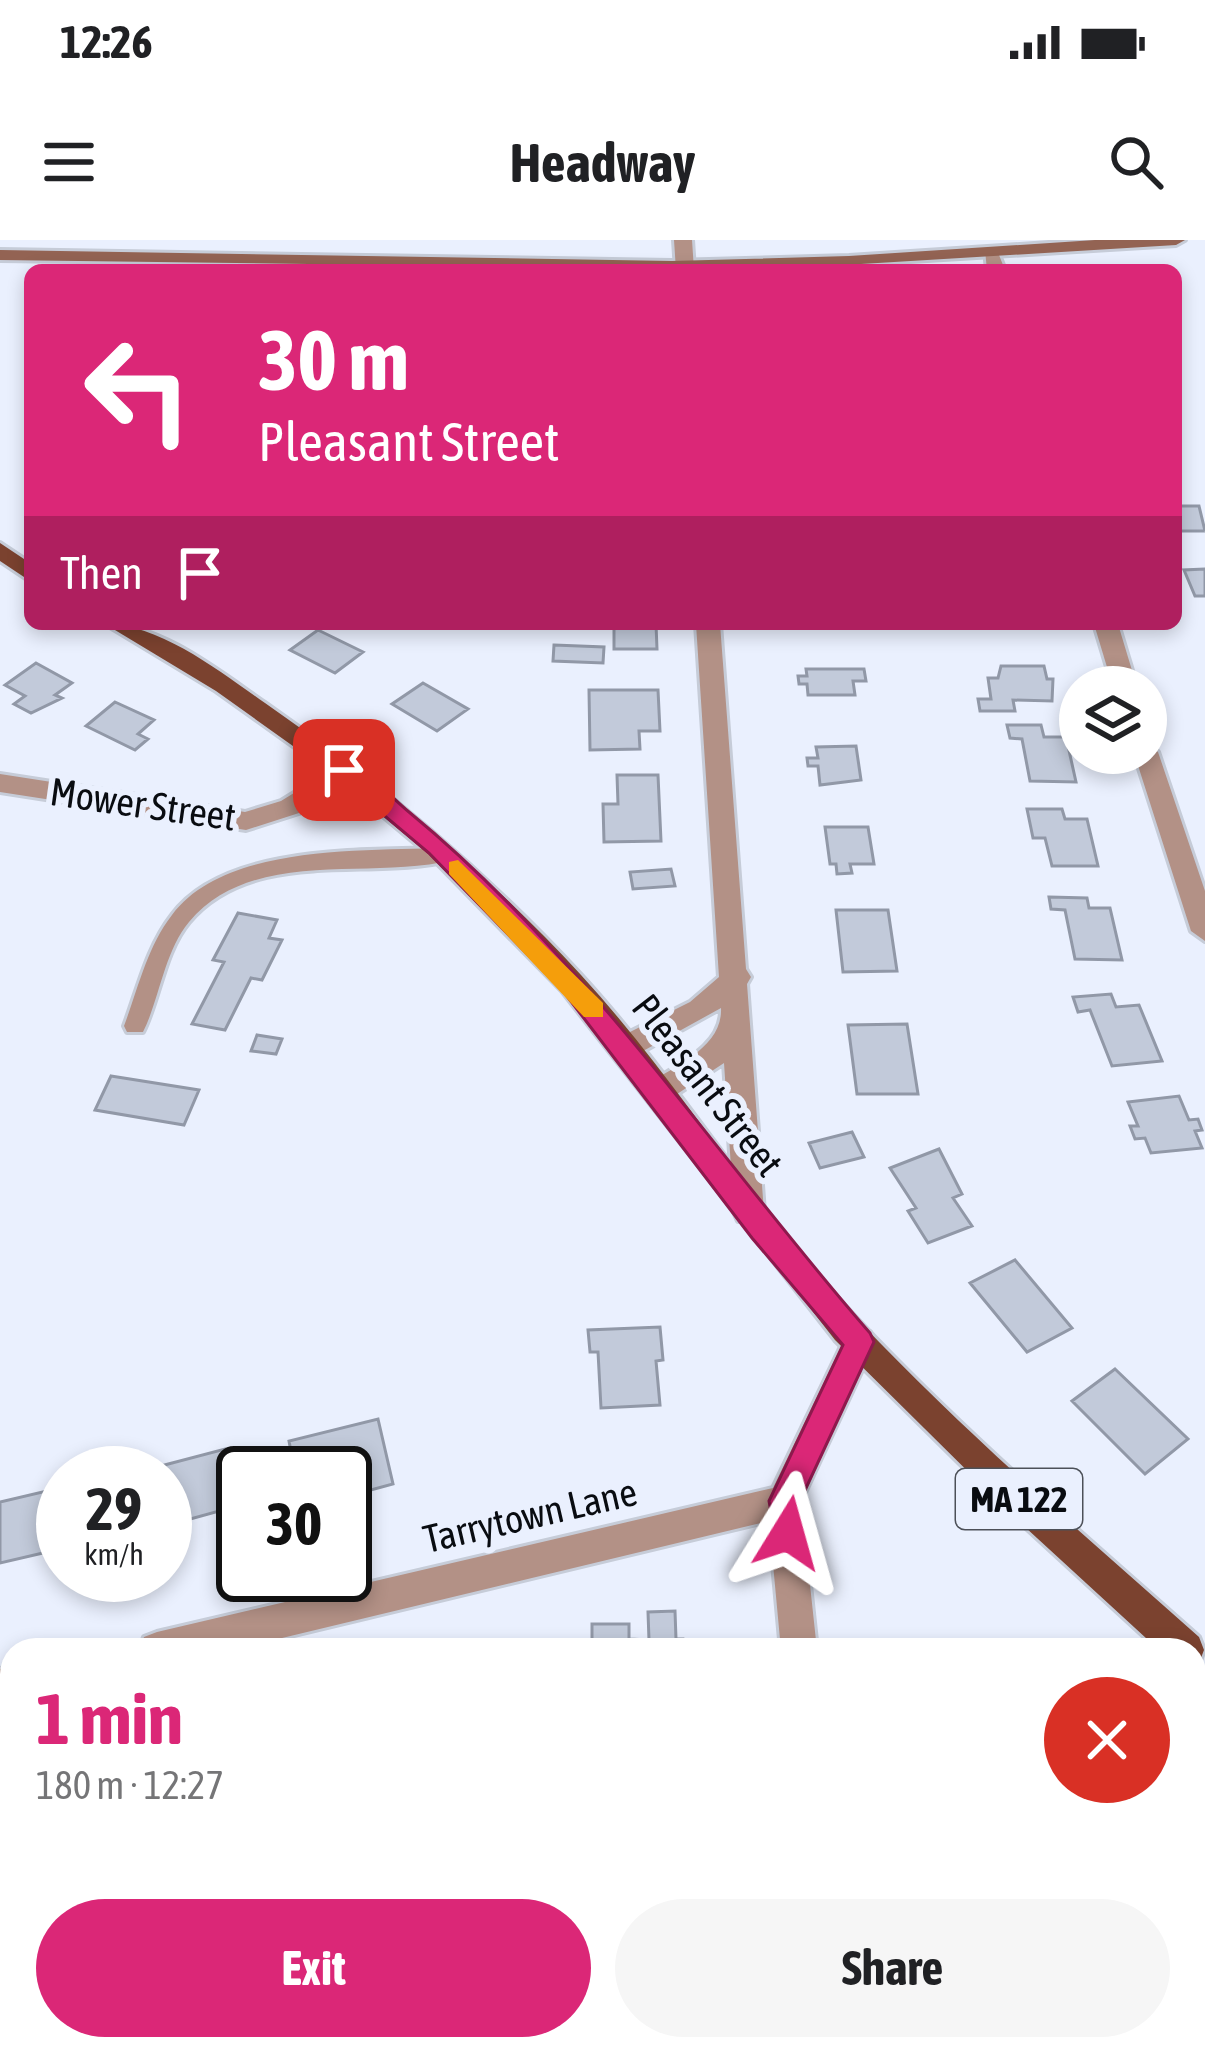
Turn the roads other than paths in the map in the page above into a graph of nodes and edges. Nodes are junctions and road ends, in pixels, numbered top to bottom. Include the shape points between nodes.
1 (1176, 240) edge
2 (0, 255) edge
3 (993, 262) edge
4 (474, 264) edge
5 (890, 264) edge
6 (0, 550) edge
7 (24, 569) edge
8 (127, 630) edge
9 (708, 630) edge
10 (1108, 630) edge
11 (1119, 666) edge
12 (344, 770) junction
13 (1153, 774) edge
14 (0, 784) edge
15 (445, 855) junction
16 (1205, 931) edge
17 (737, 977) junction
18 (739, 1015) junction
19 (135, 1026) dead end
20 (624, 1048) junction
21 (658, 1092) junction
22 (749, 1212) junction
23 (859, 1342) junction
24 (784, 1501) junction
25 (207, 1638) edge
26 (798, 1638) edge
27 (1173, 1638) edge

1 - 3 street
2 - 4 street
3 - 5 street
6 - 7 main road
8 - 12 main road, Pleasant Street / MA 122
9 - 17 street
10 - 11 street
12 - 14 street, Mower Street via 290,807 246,821
12 - 15 main road, Pleasant Street / MA 122
13 - 16 street
15 - 19 lane via 246,874 203,893 180,918
15 - 20 main road, Pleasant Street / MA 122
17 - 18 street
17 - 20 street via 700,1010
18 - 21 street via 719,1052
18 - 22 street
20 - 21 main road, Pleasant Street / MA 122
21 - 22 main road, Pleasant Street / MA 122
22 - 23 main road, Pleasant Street / MA 122
23 - 24 street
23 - 27 main road, Pleasant Street / MA 122
24 - 25 street, Tarrytown Lane
24 - 26 street

